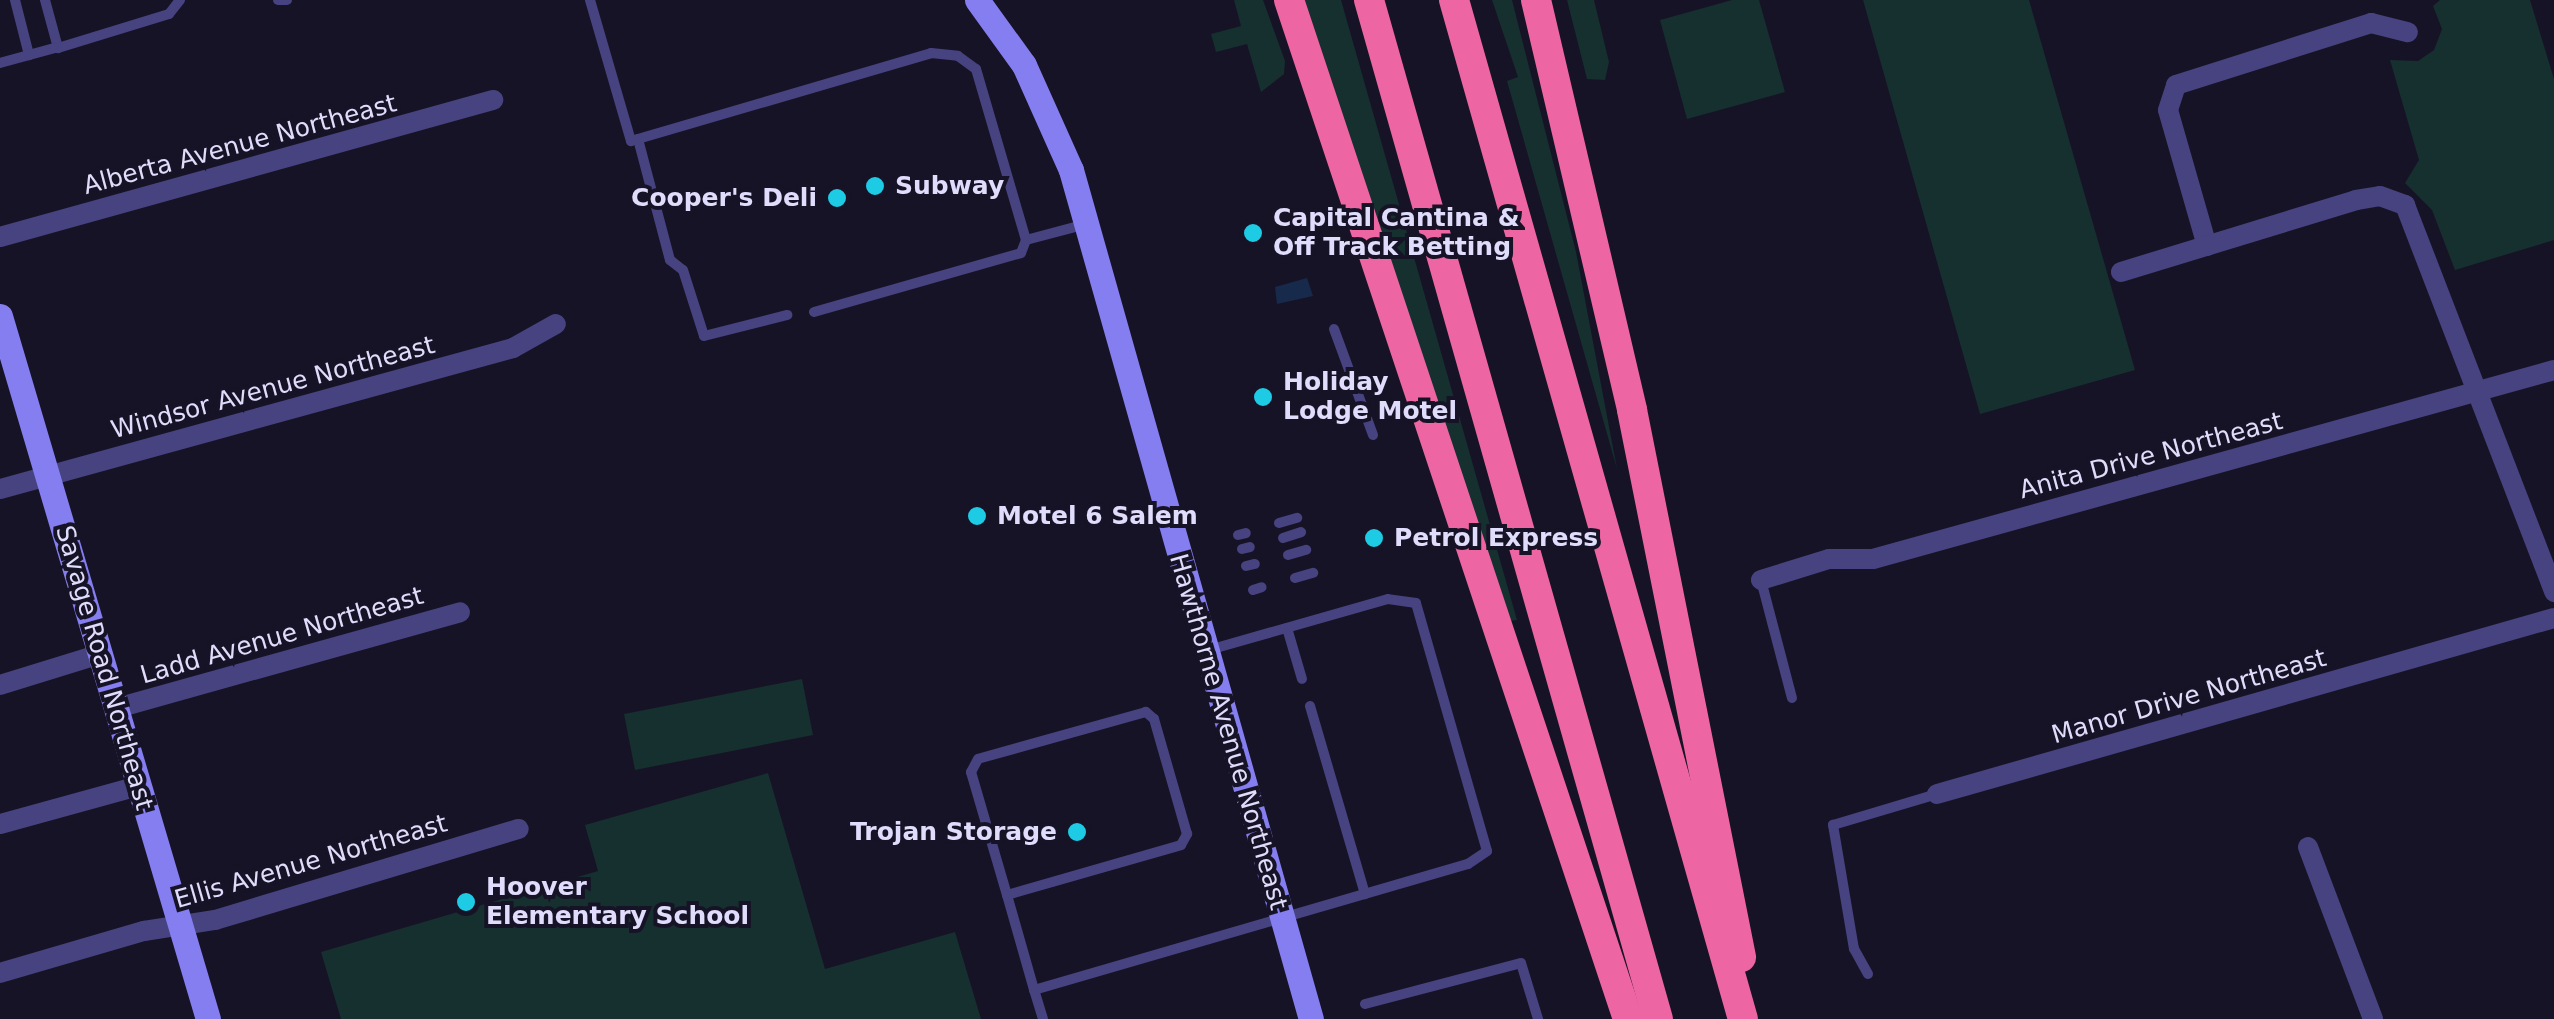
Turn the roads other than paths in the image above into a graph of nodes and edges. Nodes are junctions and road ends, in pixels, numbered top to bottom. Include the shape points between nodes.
1 (15, 0) edge
2 (45, 0) edge
3 (180, 0) edge
4 (278, 0) edge
5 (287, 0) edge
6 (590, 0) edge
7 (977, 0) edge
8 (1289, 0) edge
9 (1369, 0) edge
10 (1454, 0) edge
11 (1536, 0) edge
12 (2408, 32) dead end
13 (58, 47) junction
14 (30, 55) junction
15 (0, 64) edge
16 (493, 100) dead end
17 (638, 139) junction
18 (1088, 224) junction
19 (0, 237) edge
20 (1026, 240) junction
21 (2208, 246) junction
22 (2121, 272) dead end
23 (814, 312) dead end
24 (786, 315) dead end
25 (0, 316) edge
26 (556, 324) dead end
27 (1334, 330) dead end
28 (2554, 370) edge
29 (2475, 392) junction
30 (1373, 435) dead end
31 (48, 476) junction
32 (0, 489) edge
33 (1297, 518) dead end
34 (1279, 524) dead end
35 (1302, 532) dead end
36 (1283, 538) dead end
37 (1306, 550) dead end
38 (1288, 555) dead end
39 (1313, 572) dead end
40 (1295, 578) dead end
41 (1761, 580) joint
42 (2554, 592) edge
43 (460, 612) dead end
44 (2554, 618) edge
45 (1287, 628) junction
46 (1205, 652) junction
47 (100, 654) junction
48 (1302, 679) dead end
49 (0, 685) edge
50 (1792, 698) dead end
51 (1310, 706) dead end
52 (117, 708) junction
53 (138, 786) junction
54 (1937, 794) joint
55 (0, 824) edge
56 (519, 828) dead end
57 (2308, 846) dead end
58 (1364, 894) junction
59 (1007, 895) junction
60 (1282, 918) junction
61 (180, 925) junction
62 (0, 973) edge
63 (1868, 974) dead end
64 (1034, 990) junction
65 (1365, 1004) dead end
66 (2365, 1017) edge
67 (208, 1019) edge
68 (1042, 1019) edge
69 (1311, 1019) edge
70 (1538, 1019) edge
71 (1628, 1019) edge
72 (1658, 1019) edge
73 (1746, 1019) edge

1 - 14 lane
2 - 13 lane
3 - 13 lane via 169,14
4 - 5 lane
6 - 17 lane via 631,141
7 - 18 main road, Hawthorne Avenue Northeast via 1042,97
8 - 71 highway
9 - 72 highway
10 - 73 highway
11 - 73 highway via 1580,173 1725,852
12 - 21 street via 2371,23 2176,85 2168,110
13 - 14 lane
14 - 15 lane
16 - 19 street, Alberta Avenue Northeast
17 - 20 lane via 931,53 958,56 976,70
17 - 24 lane via 670,260 683,270 704,336
18 - 20 lane
18 - 46 main road, Hawthorne Avenue Northeast
20 - 23 lane via 1022,253
21 - 22 street
21 - 29 street via 2368,197 2406,205
25 - 31 main road, Savage Road Northeast
26 - 31 street, Windsor Avenue Northeast via 513,348
27 - 30 lane
28 - 29 street, Anita Drive Northeast
29 - 41 street, Anita Drive Northeast via 1873,559 1830,559
29 - 42 street
31 - 32 street, Windsor Avenue Northeast
31 - 47 main road, Savage Road Northeast
33 - 34 lane
35 - 36 lane
37 - 38 lane
39 - 40 lane
41 - 50 lane
43 - 52 street, Ladd Avenue Northeast
44 - 54 street, Manor Drive Northeast
45 - 46 lane
45 - 48 lane
45 - 58 lane via 1388,599 1405,600 1422,612 1487,851 1468,864
46 - 60 main road, Hawthorne Avenue Northeast
47 - 49 street
47 - 52 main road, Savage Road Northeast
51 - 58 lane
52 - 53 main road, Savage Road Northeast
53 - 55 street
53 - 61 main road, Savage Road Northeast
54 - 63 lane, Manor Drive Northeast via 1837,822 1844,905 1854,949
56 - 61 street, Ellis Avenue Northeast
57 - 66 street
58 - 60 lane
59 - 59 lane via 971,772 978,759 1146,712 1154,719 1187,834 1181,844
59 - 64 lane
60 - 64 lane
60 - 69 main road, Hawthorne Avenue Northeast
61 - 62 street, Ellis Avenue Northeast
61 - 67 main road, Savage Road Northeast
64 - 68 lane
65 - 70 lane via 1521,964

